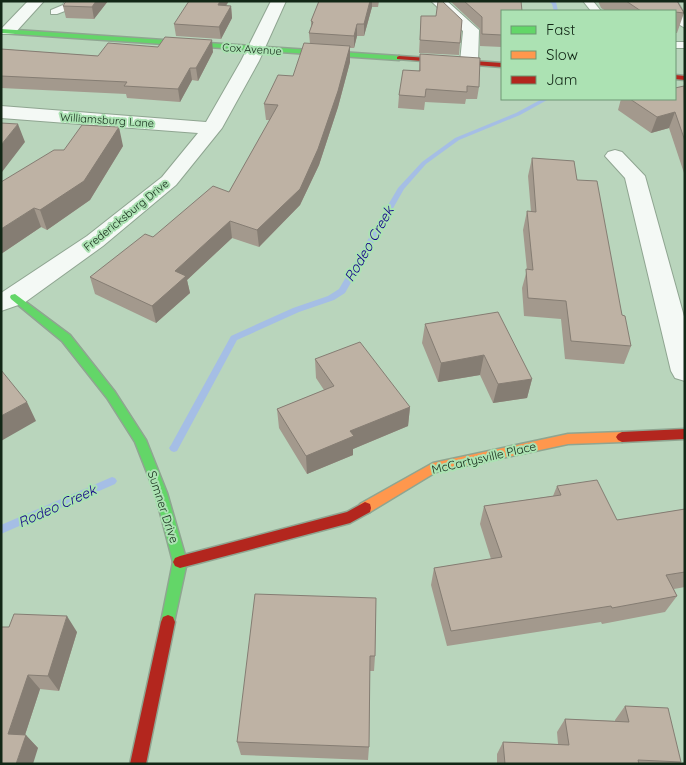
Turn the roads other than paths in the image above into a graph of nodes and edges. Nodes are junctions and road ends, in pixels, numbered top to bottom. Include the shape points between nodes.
1 (37, 1) edge
2 (70, 1) edge
3 (279, 1) edge
4 (438, 1) edge
5 (672, 1) edge
6 (54, 12) dead end
7 (685, 25) edge
8 (5, 31) edge
9 (256, 49) junction
10 (469, 62) junction
11 (501, 65) edge
12 (1, 112) edge
13 (212, 128) junction
14 (615, 156) dead end
15 (8, 300) edge
16 (685, 371) edge
17 (685, 434) edge
18 (180, 562) junction
19 (138, 764) edge

1 - 8 street
2 - 6 lane via 67,7
3 - 9 street, Fredericksburg Drive
4 - 10 street via 471,30
5 - 7 lane
8 - 9 street, Cox Avenue
9 - 10 street, Cox Avenue
9 - 13 street, Fredericksburg Drive
10 - 11 street, Cox Avenue
12 - 13 street, Williamsburg Lane
13 - 15 street, Fredericksburg Drive via 170,181 95,241
14 - 16 street via 635,176
15 - 18 street, Sumner Drive via 66,338 140,440 161,493
17 - 18 street, McCartysville Place via 568,439 433,468 350,517
18 - 19 street, Sumner Drive

